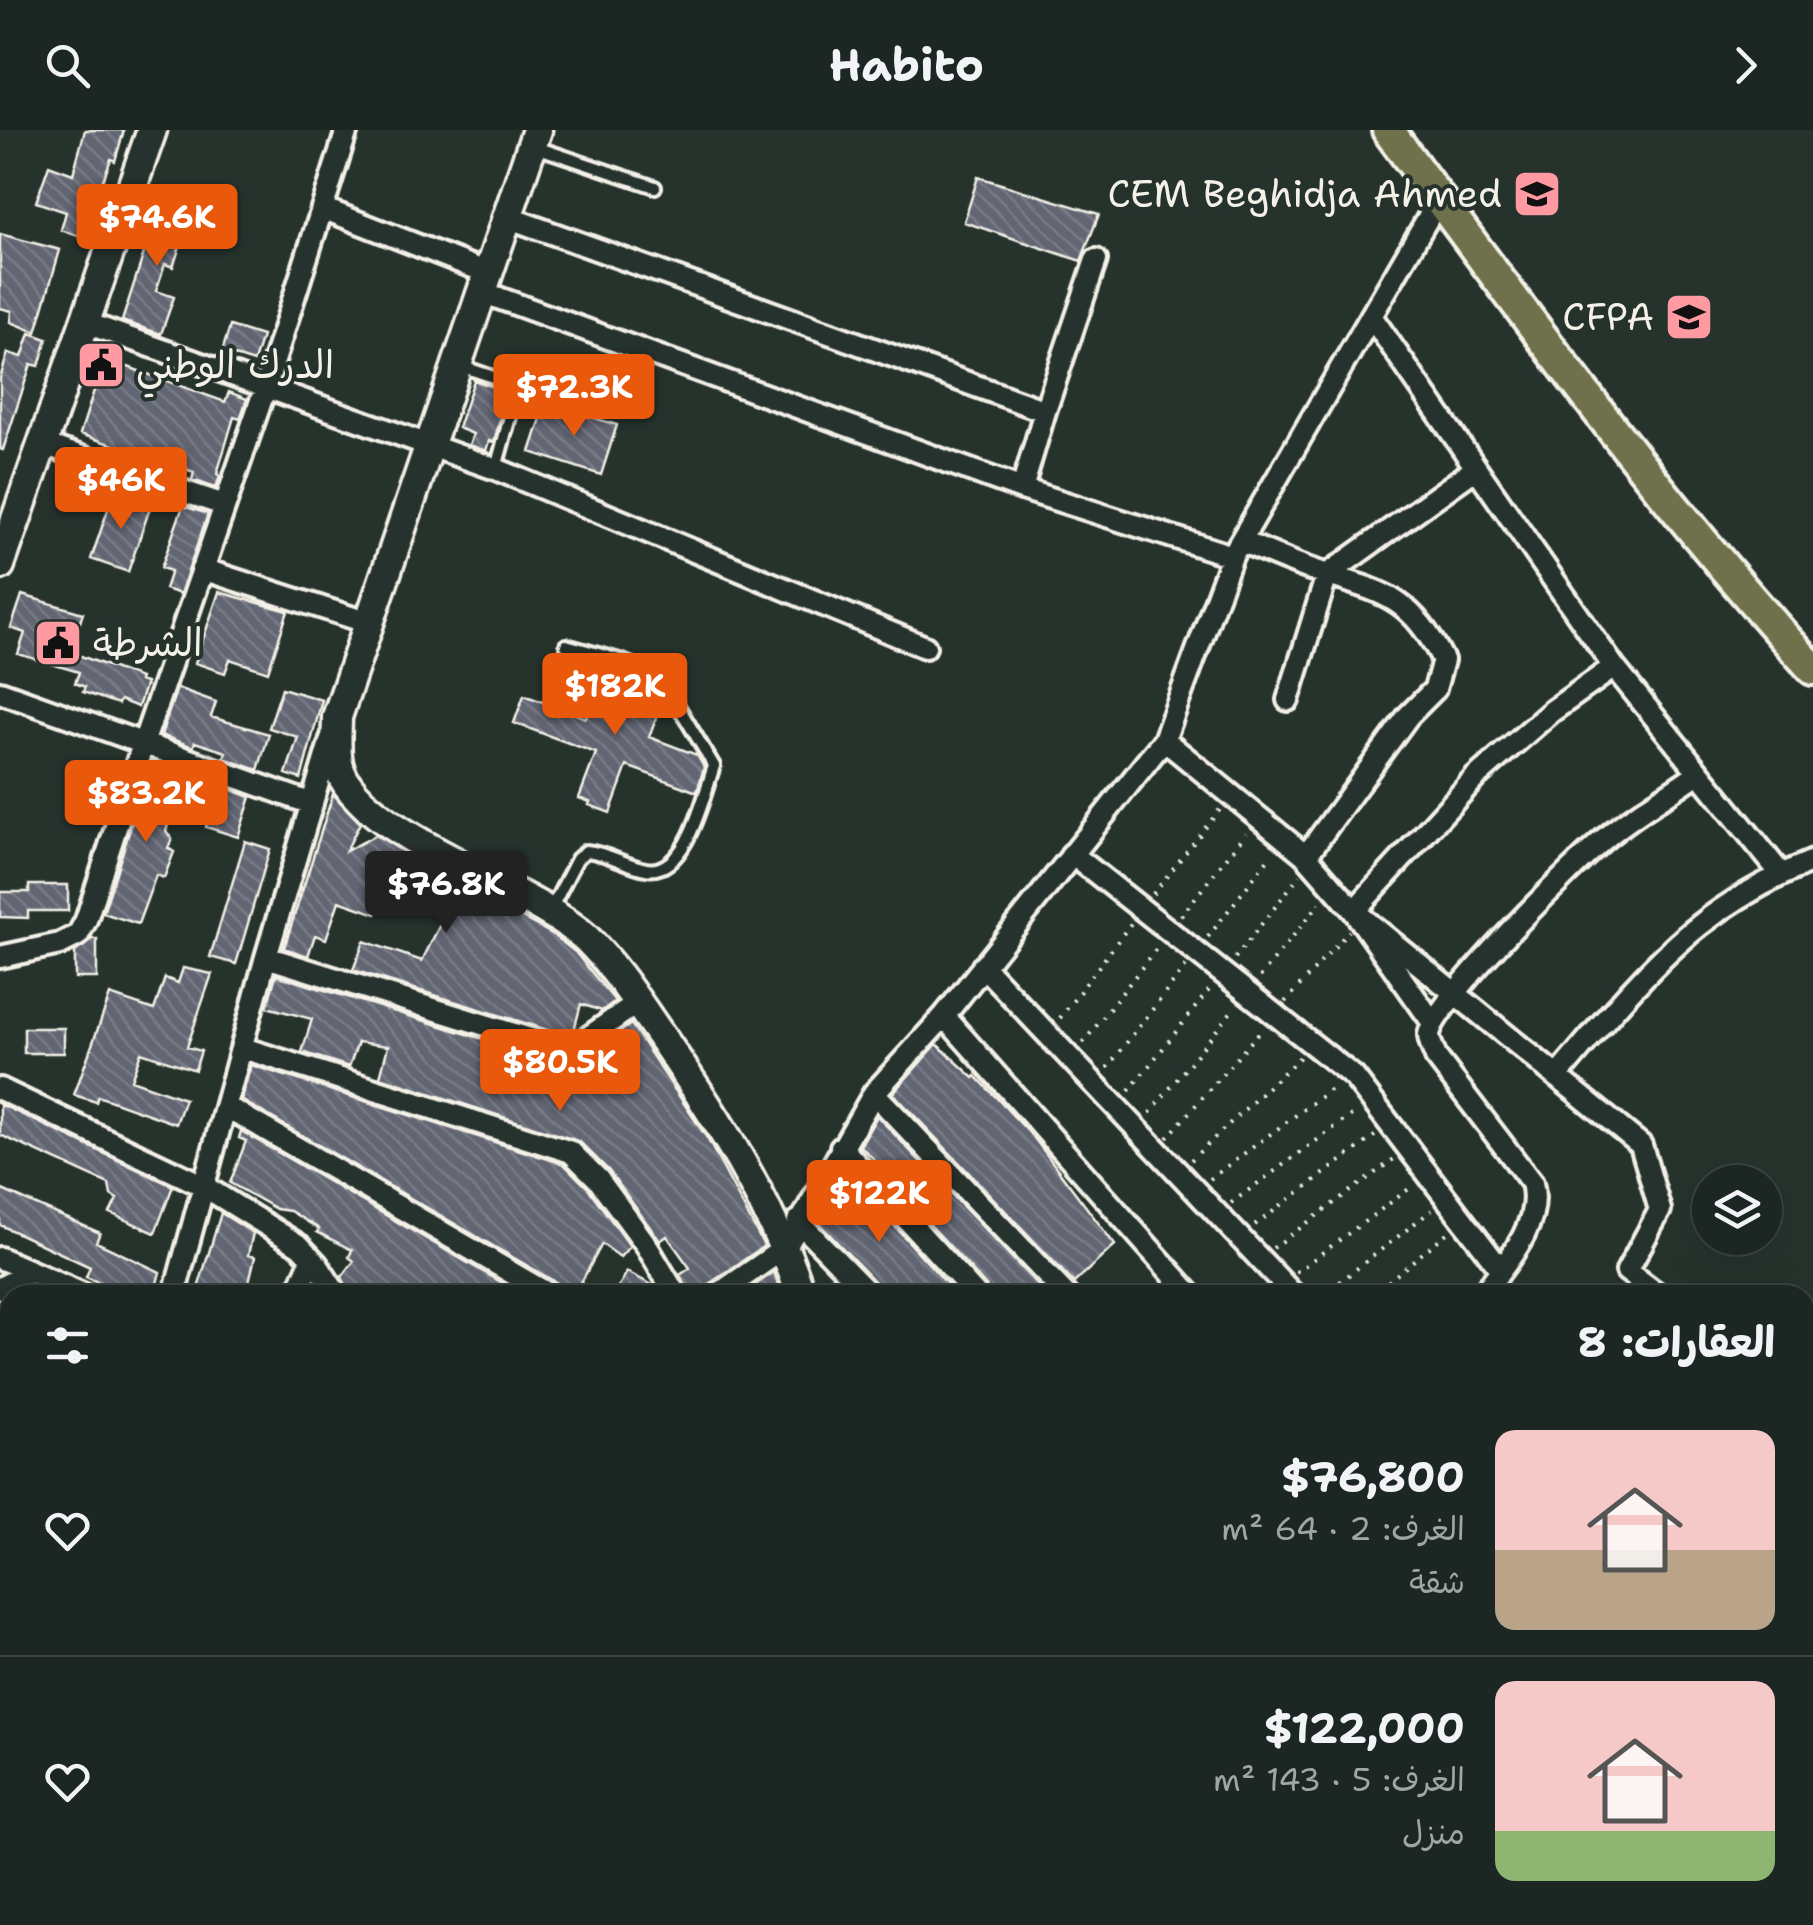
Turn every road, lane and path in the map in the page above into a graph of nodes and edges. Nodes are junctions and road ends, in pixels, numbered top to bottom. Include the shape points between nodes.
1 (152, 130) edge
2 (346, 130) edge
3 (1388, 130) edge
4 (534, 138) edge
5 (655, 187) dead end
6 (1438, 199) junction
7 (322, 208) junction
8 (507, 217) junction
9 (1096, 260) dead end
10 (485, 283) junction
11 (1371, 316) junction
12 (86, 323) junction
13 (457, 364) junction
14 (266, 386) junction
15 (1044, 411) junction
16 (43, 444) junction
17 (430, 444) junction
18 (1475, 469) junction
19 (496, 470) junction
20 (1022, 489) junction
21 (224, 505) junction
22 (1236, 548) junction
23 (0, 566) edge
24 (202, 569) junction
25 (1326, 575) junction
26 (369, 622) junction
27 (566, 645) dead end
28 (926, 646) dead end
29 (1614, 667) junction
30 (1813, 669) edge
31 (0, 692) edge
32 (1288, 700) dead end
33 (337, 717) junction
34 (1164, 740) junction
35 (143, 744) junction
36 (1698, 773) junction
37 (1231, 795) junction
38 (312, 804) junction
39 (1258, 817) junction
40 (1284, 838) junction
41 (1072, 854) junction
42 (1308, 859) junction
43 (1813, 862) edge
44 (1782, 874) junction
45 (1333, 888) junction
46 (1142, 908) junction
47 (550, 912) junction
48 (1357, 915) junction
49 (1171, 930) junction
50 (1198, 950) junction
51 (0, 957) edge
52 (266, 957) junction
53 (983, 966) junction
54 (1224, 972) junction
55 (1248, 991) junction
56 (1457, 992) junction
57 (638, 1002) junction
58 (1276, 1012) junction
59 (944, 1016) junction
60 (1433, 1024) junction
61 (1048, 1034) junction
62 (1314, 1043) junction
63 (243, 1048) junction
64 (1071, 1058) junction
65 (1351, 1074) junction
66 (1557, 1076) junction
67 (1095, 1084) junction
68 (0, 1089) edge
69 (874, 1093) junction
70 (1372, 1099) junction
71 (1116, 1106) junction
72 (227, 1107) junction
73 (1392, 1124) junction
74 (1137, 1128) junction
75 (841, 1147) junction
76 (1410, 1148) junction
77 (1157, 1149) junction
78 (1178, 1172) junction
79 (1429, 1174) junction
80 (202, 1185) junction
81 (1196, 1190) junction
82 (1447, 1198) junction
83 (1218, 1213) junction
84 (1463, 1220) junction
85 (798, 1221) junction
86 (1240, 1236) junction
87 (786, 1247) junction
88 (1260, 1257) junction
89 (0, 1258) edge
90 (312, 1259) junction
91 (1501, 1270) junction
92 (30, 1272) junction
93 (6, 1285) edge
94 (61, 1285) edge
95 (177, 1285) edge
96 (300, 1285) edge
97 (329, 1285) edge
98 (533, 1285) edge
99 (670, 1285) edge
100 (731, 1285) edge
101 (798, 1285) edge
102 (860, 1285) edge
103 (967, 1285) edge
104 (1056, 1285) edge
105 (1183, 1285) edge
106 (1285, 1285) edge
107 (1294, 1285) edge
108 (1335, 1285) edge
109 (1384, 1285) edge
110 (1490, 1285) edge
111 (1645, 1285) edge

1 - 12 main road
2 - 7 street
3 - 6 main road
4 - 5 lane
4 - 8 main road
6 - 11 street
6 - 30 main road via 1578,388
7 - 10 street
7 - 14 street
8 - 10 main road
8 - 15 street
9 - 15 street
10 - 13 main road
10 - 20 street
11 - 18 street
11 - 22 street
12 - 14 street
12 - 16 main road
13 - 17 main road
13 - 19 lane via 502,380 516,395
14 - 17 street
14 - 21 street
15 - 20 street
16 - 21 street
16 - 23 main road
17 - 19 street
17 - 26 main road
18 - 25 street
18 - 29 street
19 - 28 street
20 - 22 street
21 - 24 street
22 - 25 street
22 - 34 street
24 - 26 street
24 - 35 street
25 - 32 street
25 - 42 street via 1400,602 1427,629 1442,660 1435,689 1408,716
26 - 33 main road
27 - 47 lane via 660,676 714,766 685,846 667,864 650,870 586,851
29 - 36 street
29 - 48 street via 1476,777
31 - 35 street
33 - 38 street
33 - 47 main road via 338,765 352,792 388,823
34 - 37 street
34 - 41 street
35 - 38 street
35 - 51 street via 78,936
36 - 44 street
36 - 56 street via 1570,869
37 - 39 street
37 - 46 path
38 - 52 street
39 - 40 street
39 - 49 path
40 - 42 street
40 - 50 path
41 - 46 street
41 - 53 street
42 - 45 street
42 - 54 path
43 - 44 street
44 - 66 street via 1700,925
45 - 48 street
45 - 55 path
46 - 49 street
46 - 61 path
47 - 57 main road via 587,939
48 - 56 street
48 - 58 path
48 - 60 street
49 - 50 street
49 - 64 path
50 - 54 street
50 - 67 path
52 - 57 street via 569,1052
52 - 63 street
53 - 59 street
53 - 61 street
54 - 55 street
54 - 71 path
55 - 58 street
55 - 74 path
56 - 60 street
56 - 66 street
57 - 87 main road via 694,1085
58 - 62 street
58 - 77 path
59 - 69 street
59 - 105 street
60 - 91 street via 1429,1038 1436,1057 1532,1184 1536,1200
61 - 64 street
62 - 65 street
62 - 78 path
63 - 72 street
63 - 99 street via 571,1152 610,1195
64 - 67 street
65 - 70 street
65 - 81 path
66 - 111 street via 1641,1145 1660,1210 1626,1271
67 - 71 street
68 - 80 street
69 - 75 street
69 - 104 street
70 - 73 street
70 - 83 path
71 - 74 street
72 - 80 street
72 - 98 street
73 - 76 street
73 - 86 path
74 - 77 street
75 - 85 street
75 - 103 street
76 - 79 street
76 - 88 path
77 - 78 street
78 - 81 street
79 - 82 street
79 - 107 path
80 - 90 street
80 - 95 street
81 - 83 street
82 - 84 street
82 - 108 path
83 - 86 street
84 - 91 street
84 - 109 path
85 - 87 street
85 - 102 street
86 - 88 street
87 - 100 street
87 - 101 main road
88 - 106 street
89 - 92 street
90 - 96 street
90 - 97 street
91 - 110 street
92 - 93 street
92 - 94 street

